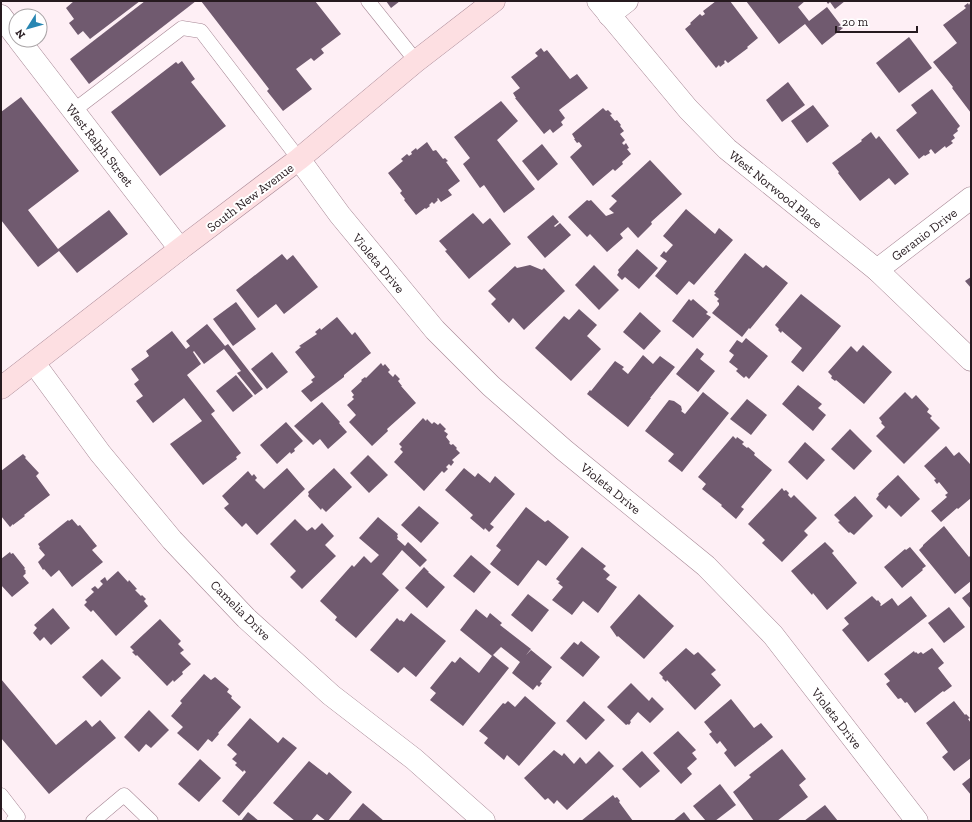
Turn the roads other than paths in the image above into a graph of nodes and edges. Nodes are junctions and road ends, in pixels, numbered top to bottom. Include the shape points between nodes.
1 (368, 1) edge
2 (494, 1) edge
3 (627, 1) edge
4 (604, 8) edge
5 (1, 16) edge
6 (8, 25) edge
7 (25, 48) edge
8 (416, 61) junction
9 (73, 111) junction
10 (299, 159) junction
11 (971, 198) edge
12 (180, 249) junction
13 (877, 270) junction
14 (971, 360) edge
15 (34, 363) junction
16 (1, 388) edge
17 (1, 795) edge
18 (13, 821) edge
19 (93, 821) edge
20 (151, 821) edge
21 (484, 821) edge
22 (917, 821) edge

1 - 8 lane
2 - 8 main road, South New Avenue
3 - 4 street
4 - 13 street, West Norwood Place via 688,109 727,149
5 - 6 street
7 - 9 street, West Ralph Street
8 - 10 main road, South New Avenue
9 - 10 lane via 182,28 201,31
9 - 12 street, West Ralph Street
10 - 12 main road, South New Avenue
10 - 22 street, Violeta Drive via 340,216 435,330 492,386 564,450 706,566 772,635
11 - 13 street, Geranio Drive
12 - 15 main road, South New Avenue
13 - 14 street, West Norwood Place
15 - 16 main road, South New Avenue
15 - 21 street, Camelia Drive via 100,453 172,540 246,618 331,695 414,759
17 - 18 lane via 18,817
19 - 20 lane via 124,795

